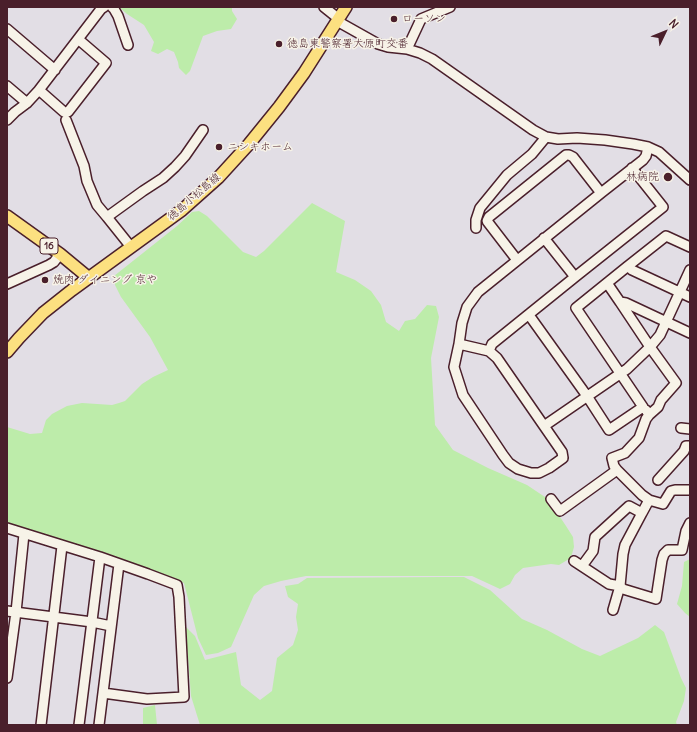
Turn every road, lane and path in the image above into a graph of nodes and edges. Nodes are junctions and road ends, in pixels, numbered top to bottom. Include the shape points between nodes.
1 (104, 7) edge
2 (112, 7) edge
3 (324, 7) edge
4 (346, 7) edge
5 (450, 7) edge
6 (338, 20) junction
7 (7, 29) edge
8 (78, 39) junction
9 (128, 45) dead end
10 (407, 49) junction
11 (55, 70) junction
12 (7, 86) edge
13 (39, 90) junction
14 (27, 103) junction
15 (7, 120) edge
16 (66, 120) dead end
17 (203, 130) dead end
18 (546, 137) junction
19 (648, 147) junction
20 (632, 168) junction
21 (690, 180) edge
22 (601, 193) junction
23 (7, 216) edge
24 (107, 216) junction
25 (476, 228) dead end
26 (544, 238) junction
27 (131, 247) junction
28 (690, 247) edge
29 (60, 254) junction
30 (517, 260) junction
31 (628, 266) junction
32 (690, 270) edge
33 (576, 277) junction
34 (89, 278) junction
35 (607, 283) junction
36 (7, 284) edge
37 (680, 292) junction
38 (690, 297) edge
39 (620, 302) junction
40 (529, 315) junction
41 (666, 322) junction
42 (690, 333) edge
43 (459, 344) junction
44 (650, 347) junction
45 (489, 351) junction
46 (7, 352) edge
47 (621, 373) junction
48 (587, 396) junction
49 (643, 407) junction
50 (649, 415) junction
51 (544, 426) junction
52 (690, 446) edge
53 (617, 470) junction
54 (658, 480) dead end
55 (690, 490) edge
56 (551, 499) dead end
57 (649, 500) junction
58 (642, 513) junction
59 (690, 523) edge
60 (7, 528) edge
61 (24, 534) junction
62 (62, 546) junction
63 (100, 557) junction
64 (574, 561) dead end
65 (119, 564) junction
66 (582, 566) junction
67 (620, 586) junction
68 (613, 610) dead end
69 (11, 612) edge
70 (53, 616) junction
71 (92, 622) junction
72 (111, 626) junction
73 (7, 678) edge
74 (103, 693) junction
75 (41, 725) edge
76 (79, 725) edge
77 (99, 725) edge

1 - 8 street
2 - 9 street via 118,16
3 - 6 street
4 - 6 main road, 徳島小松島線
5 - 10 street via 421,19
6 - 10 street via 378,44
6 - 27 main road, 徳島小松島線 via 279,107 218,178 182,210
7 - 11 street
8 - 11 street
8 - 13 street via 106,63 68,112 64,112
10 - 18 street via 432,58
11 - 13 street
12 - 14 street
13 - 14 street
14 - 15 street
16 - 24 street via 97,205
17 - 24 street via 185,156 163,178
18 - 19 street via 605,140
18 - 25 street via 532,154 507,175 480,208
19 - 20 street via 643,160
19 - 21 street via 659,152
20 - 22 street
20 - 33 street via 663,207
22 - 26 street
22 - 30 street via 573,157 566,155 486,221
23 - 29 main road, 16
24 - 27 street
26 - 30 street
26 - 33 street
27 - 34 main road, 徳島小松島線
28 - 31 street via 666,236
29 - 34 main road, 16
29 - 36 street via 49,266
30 - 43 street via 478,292 467,307
31 - 35 street
31 - 37 street
32 - 37 street
33 - 40 street
34 - 46 main road, 徳島小松島線 via 43,313
35 - 39 street
35 - 47 street via 576,308
37 - 38 street
37 - 41 street
39 - 41 street
39 - 44 street
40 - 45 street via 492,344
40 - 48 street
41 - 42 street
41 - 44 street
43 - 45 street
43 - 51 street via 454,367 463,395 509,463 518,469 539,473 563,458 562,452
44 - 47 street
44 - 50 street via 676,383
45 - 51 street via 497,358
47 - 48 street
47 - 49 street
48 - 49 street via 609,430
48 - 51 street
49 - 50 street
50 - 53 street via 639,438 625,453 612,458
52 - 54 street via 686,446
53 - 56 street via 560,511
53 - 57 street
55 - 57 street via 671,491 663,504
57 - 58 street
58 - 66 street via 629,506 595,536 593,551
58 - 67 street via 625,545
59 - 67 street via 682,550 668,550 664,554 656,599
60 - 61 street
61 - 62 street
61 - 69 street
62 - 63 street
62 - 70 street
63 - 65 street
63 - 71 street
64 - 66 street
65 - 72 street
65 - 74 street via 178,585 184,697 147,699
66 - 67 street via 609,584
67 - 68 street
69 - 70 street
69 - 73 street
70 - 71 street
70 - 75 street
71 - 72 street
71 - 76 street
72 - 74 street
74 - 77 street

